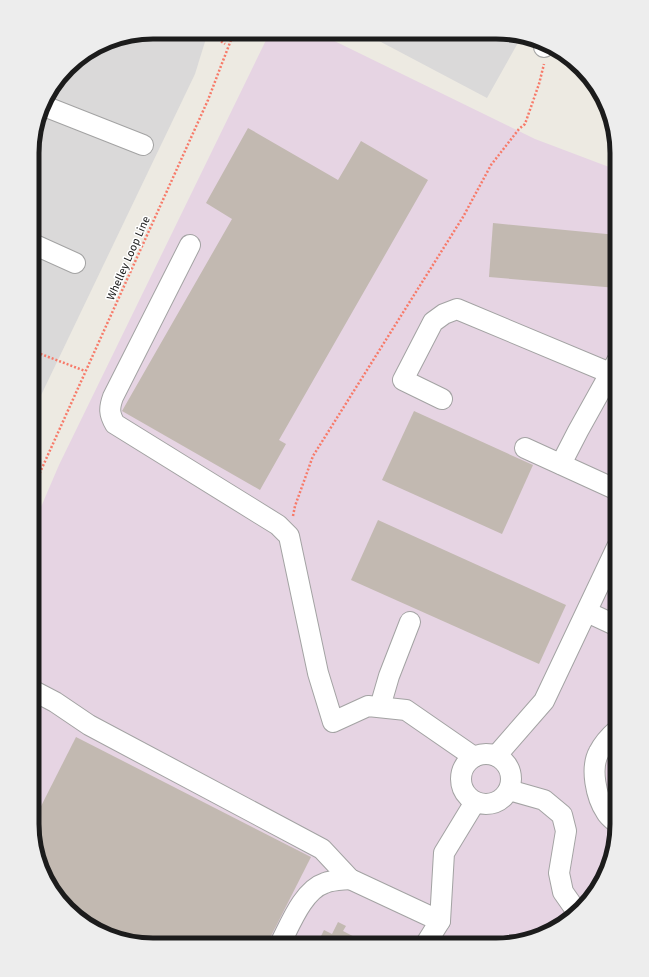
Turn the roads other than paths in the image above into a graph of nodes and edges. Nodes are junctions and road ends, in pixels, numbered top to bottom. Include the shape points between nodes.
1 (49, 108) edge
2 (143, 145) dead end
3 (190, 245) dead end
4 (39, 247) edge
5 (75, 263) dead end
6 (610, 366) edge
7 (610, 372) edge
8 (442, 399) dead end
9 (525, 448) dead end
10 (561, 464) junction
11 (610, 487) edge
12 (610, 562) edge
13 (587, 612) junction
14 (410, 622) dead end
15 (610, 623) edge
16 (39, 694) edge
17 (380, 707) junction
18 (610, 737) edge
19 (496, 756) junction
20 (474, 757) junction
21 (509, 790) junction
22 (475, 802) junction
23 (610, 817) edge
24 (350, 879) junction
25 (574, 907) edge
26 (440, 921) junction
27 (283, 938) edge
28 (429, 938) edge

1 - 2 street
3 - 17 street via 113,397 110,416 115,424 278,525 289,536 318,673 333,722 368,706
4 - 5 street
6 - 8 street via 457,310 444,314 433,322 403,380
7 - 10 street
9 - 10 street
10 - 11 street
12 - 13 street
13 - 15 street
13 - 19 street via 544,701
14 - 17 street
16 - 24 street via 89,725 322,849
17 - 20 street via 406,710
18 - 23 street via 598,752 595,768 597,794
19 - 20 street via 481,754
19 - 21 street via 503,761 511,774
20 - 22 street via 463,768 461,784 469,798
21 - 22 street via 491,804
21 - 25 street via 544,800 562,816 566,831 559,873 563,892
22 - 26 street via 444,853
24 - 26 street
24 - 27 street via 325,883 313,891 301,902
26 - 28 street

